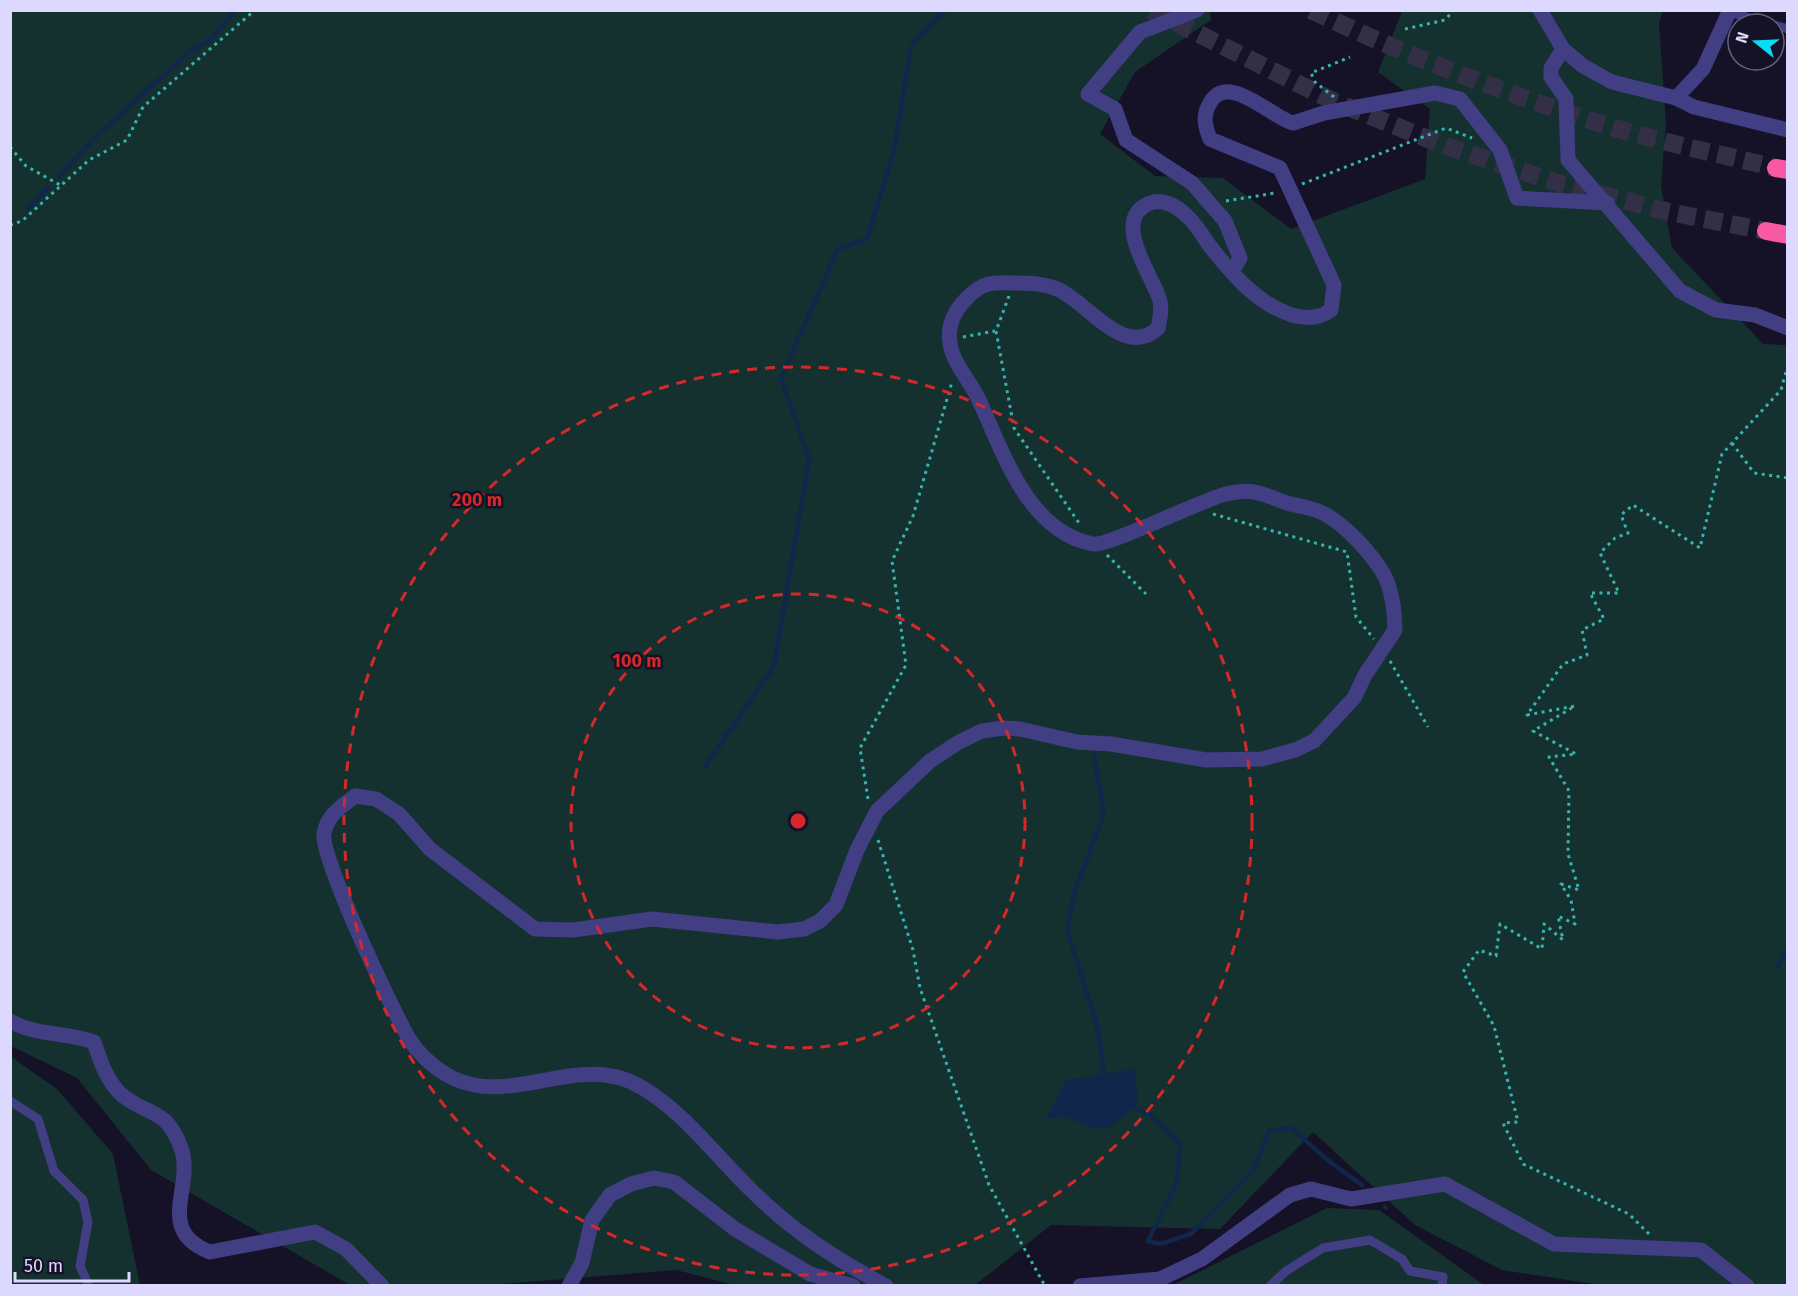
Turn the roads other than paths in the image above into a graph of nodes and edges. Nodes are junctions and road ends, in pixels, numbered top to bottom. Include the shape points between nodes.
1 (1197, 10) edge
2 (1540, 10) edge
3 (1730, 11) edge
4 (1563, 49) junction
5 (1676, 98) junction
6 (1788, 130) edge
7 (1607, 203) junction
8 (1766, 231) tunnel mouth
9 (1788, 235) edge
10 (1232, 272) junction
11 (1788, 328) edge
12 (10, 1021) edge
13 (10, 1101) edge
14 (89, 1286) edge
15 (382, 1286) edge
16 (569, 1286) edge
17 (853, 1286) edge
18 (886, 1286) edge
19 (1080, 1286) edge
20 (1270, 1286) edge
21 (1442, 1286) edge
22 (1747, 1286) edge

1 - 10 street via 1140,32 1088,94 1114,109 1126,140 1191,183 1225,221 1240,258
2 - 4 street
3 - 5 street via 1703,69
4 - 5 street via 1612,82
4 - 7 street via 1551,68 1551,77 1566,99 1569,160
5 - 6 street via 1694,107
7 - 10 street via 1517,198 1500,150 1460,99 1435,93 1348,108 1293,123 1230,91 1213,99 1204,123 1210,139 1280,168 1334,285 1331,310 1305,318 1283,312 1264,302
7 - 11 street via 1680,291 1716,310 1755,315
8 - 9 highway
10 - 18 street via 1188,216 1166,202 1157,201 1139,212 1133,234 1160,303 1158,328 1149,336 1134,339 1122,334 1058,289 992,280 968,296 954,313 950,346 1006,466 1047,522 1073,538 1096,545 1223,494 1249,489 1319,511 1343,526 1379,563 1389,584 1395,630 1354,698 1314,741 1262,759 1206,760 1077,742 1020,729 982,731 930,760 877,811 856,850 836,905 820,921 804,929 778,932 652,919 573,930 535,929 430,849 399,814 376,799 355,796 331,814 323,835 329,861 370,961 409,1039 430,1064 455,1079 488,1088 593,1072 641,1087 681,1118 751,1191 809,1242
12 - 15 street via 24,1029 79,1036 94,1042 105,1072 121,1095 161,1115 174,1130 184,1169 177,1215 191,1241 200,1248 210,1252 315,1232 346,1249
13 - 14 lane via 38,1119 54,1171 83,1200 88,1222 80,1266
16 - 17 street via 582,1263 592,1221 610,1195 654,1178 674,1182 735,1229 810,1274
19 - 22 street via 1160,1279 1202,1259 1290,1195 1311,1189 1351,1199 1444,1185 1554,1244 1701,1250
20 - 21 lane via 1323,1248 1371,1240 1402,1259 1410,1271 1443,1277

